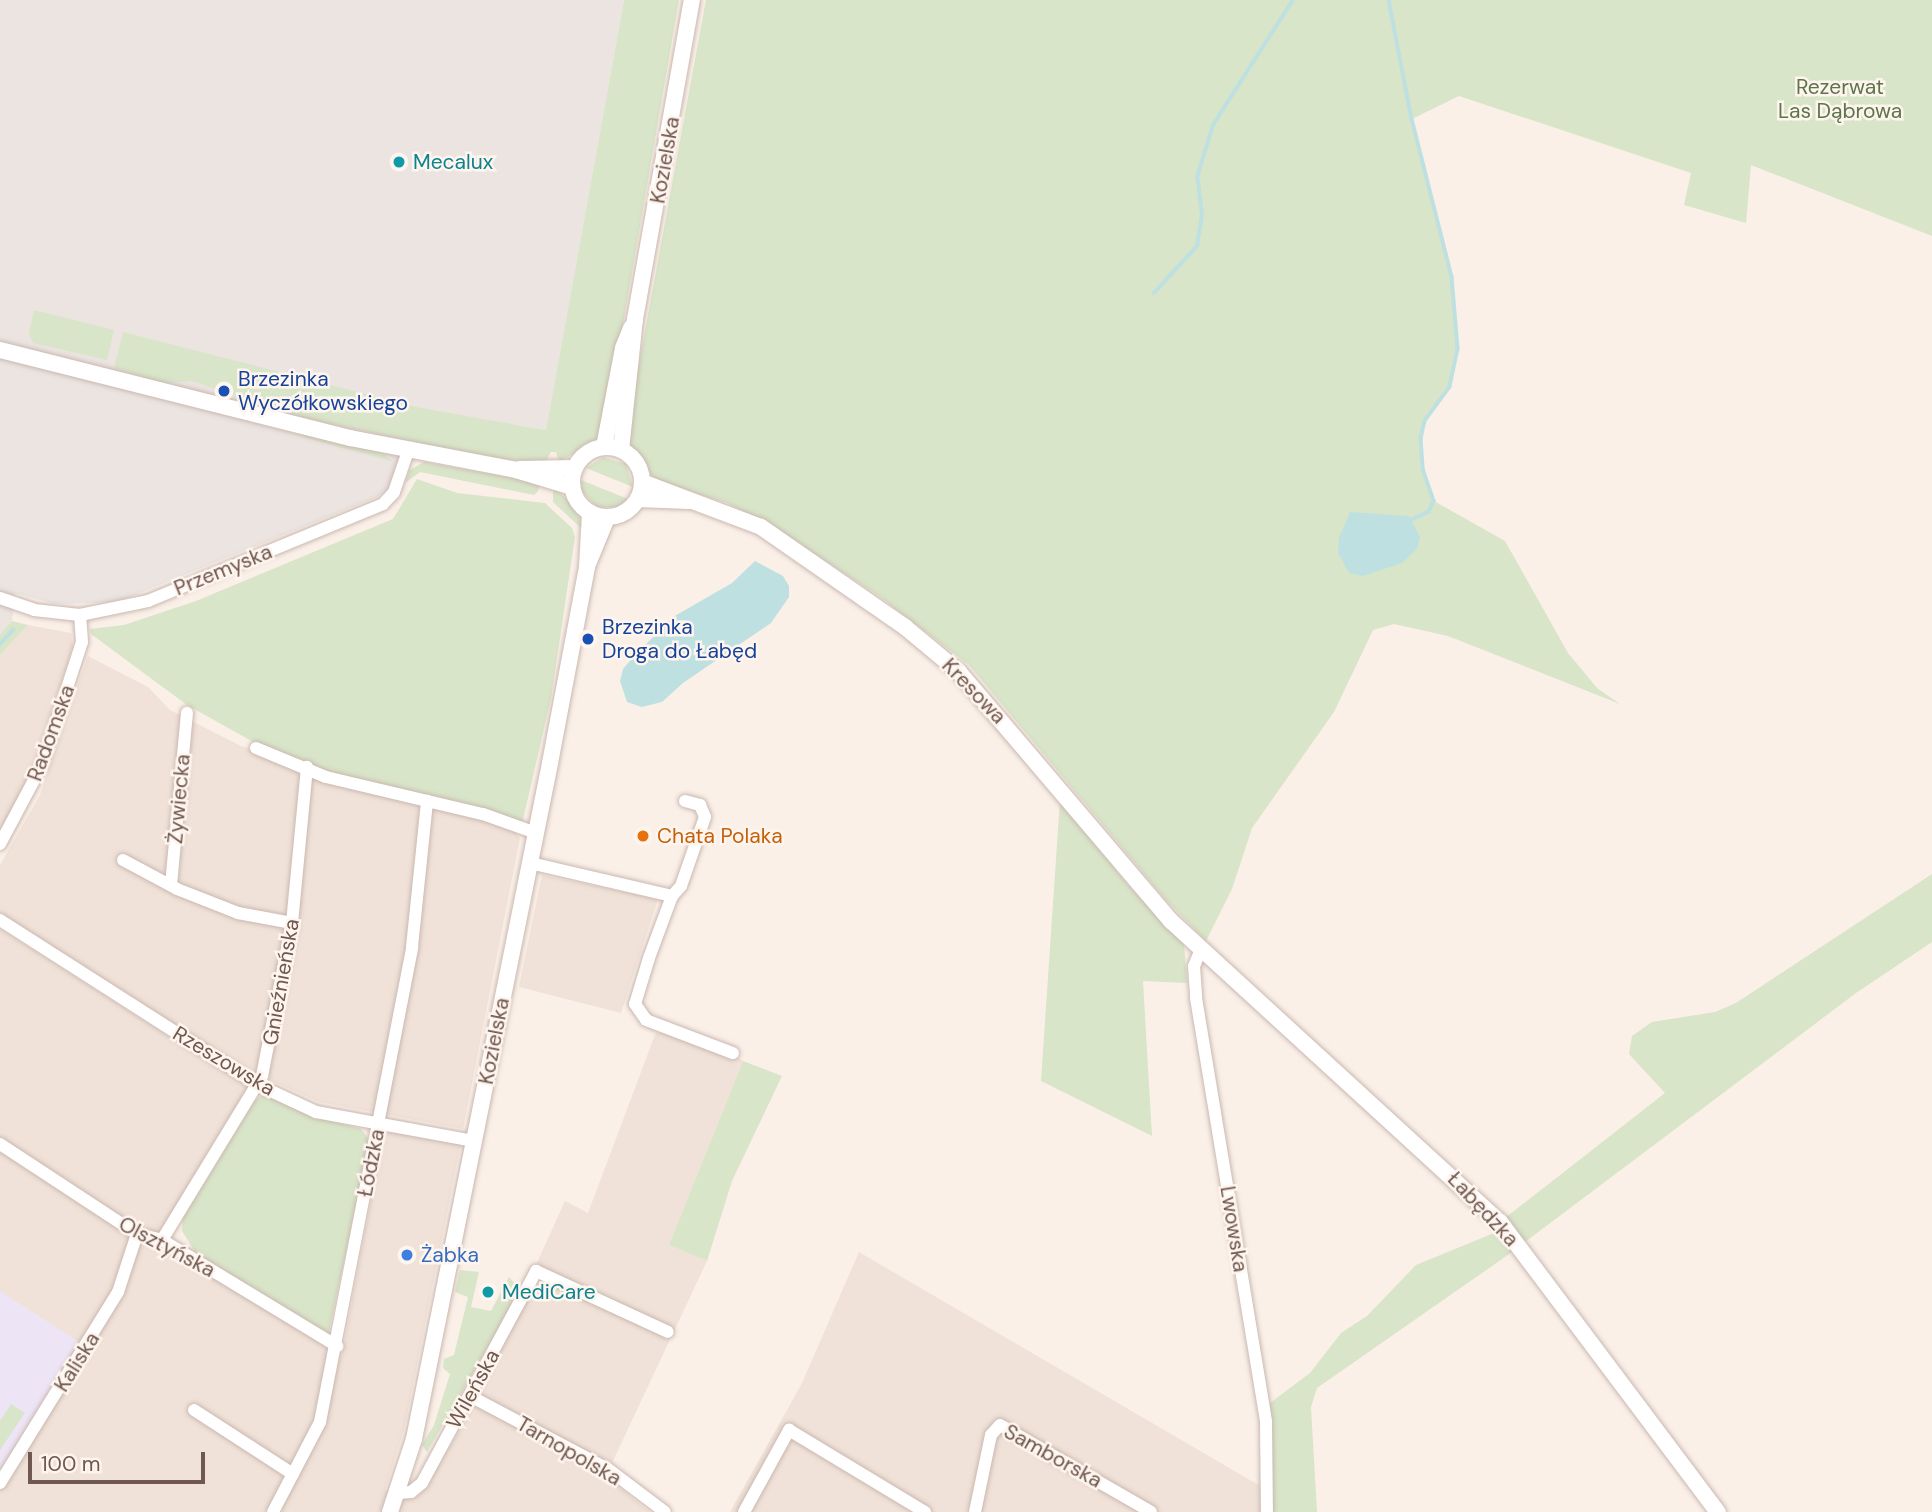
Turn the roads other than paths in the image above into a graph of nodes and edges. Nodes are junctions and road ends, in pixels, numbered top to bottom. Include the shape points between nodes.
1 (692, 0) edge
2 (635, 319) junction
3 (0, 350) edge
4 (604, 447) junction
5 (621, 450) junction
6 (408, 451) junction
7 (575, 468) junction
8 (516, 470) junction
9 (642, 482) junction
10 (572, 486) junction
11 (638, 499) junction
12 (692, 501) junction
13 (590, 513) junction
14 (607, 518) junction
15 (587, 567) junction
16 (0, 598) edge
17 (80, 615) junction
18 (187, 713) dead end
19 (257, 748) dead end
20 (307, 767) junction
21 (427, 801) junction
22 (685, 801) dead end
23 (536, 833) junction
24 (0, 845) edge
25 (123, 860) dead end
26 (530, 863) junction
27 (171, 885) junction
28 (672, 896) junction
29 (0, 920) edge
30 (292, 923) junction
31 (1201, 948) junction
32 (733, 1054) dead end
33 (258, 1085) junction
34 (378, 1124) junction
35 (474, 1141) junction
36 (0, 1144) edge
37 (179, 1215) junction
38 (137, 1234) junction
39 (162, 1240) junction
40 (189, 1257) junction
41 (668, 1332) dead end
42 (337, 1346) junction
43 (470, 1396) junction
44 (194, 1410) dead end
45 (293, 1474) junction
46 (0, 1483) edge
47 (398, 1493) junction
48 (273, 1512) edge
49 (390, 1512) edge
50 (665, 1512) edge
51 (744, 1512) edge
52 (925, 1512) edge
53 (975, 1512) edge
54 (1151, 1512) edge
55 (1267, 1512) edge
56 (1718, 1512) edge

1 - 2 street, Kozielska
2 - 4 street, Kozielska via 623,348
2 - 5 street, Kozielska
3 - 6 street
4 - 5 street
4 - 7 street via 584,455
5 - 9 street via 638,465
6 - 8 street
6 - 17 street, Przemyska via 394,492 379,506 148,601
7 - 8 street
7 - 10 street
8 - 10 street
9 - 11 street
9 - 12 street, Kresowa
10 - 13 street via 578,502
11 - 12 street, Kresowa
11 - 14 street via 625,513
12 - 31 street, Kresowa via 761,527 944,658 1003,719 1143,891
13 - 14 street
13 - 15 street, Kozielska
14 - 15 street, Kozielska
15 - 23 street, Kozielska
16 - 17 street, Przemyska via 34,611
17 - 24 street, Radomska via 82,642 46,753
18 - 27 street, Żywiecka
19 - 20 street
20 - 21 street via 326,777
20 - 30 street, Gnieźnieńska
21 - 23 street
21 - 34 street, Łódzka via 412,947
22 - 28 street via 700,805 705,817 681,886
23 - 26 street, Kozielska
25 - 27 street
26 - 28 street
26 - 35 street, Kozielska
27 - 30 street via 238,913
28 - 32 street via 635,1004 646,1020
29 - 33 street, Rzeszowska
30 - 33 street, Gnieźnieńska via 271,1043
31 - 55 street, Lwowska via 1194,966 1196,998 1266,1422
31 - 56 street, Łabędzka via 1500,1222
33 - 34 street, Rzeszowska via 316,1112
33 - 37 street, Gnieźnieńska
34 - 35 street, Rzeszowska
34 - 42 street, Łódzka
35 - 47 street, Kozielska via 414,1439
36 - 38 street, Olsztyńska
37 - 39 street, Gnieźnieńska
37 - 40 street via 177,1230
38 - 39 street, Olsztyńska
38 - 46 street, Kaliska via 118,1292
39 - 40 street, Olsztyńska
40 - 42 street, Olsztyńska
41 - 43 street, Wileńska via 536,1271
42 - 45 street, Łódzka via 320,1422
43 - 47 street, Wileńska via 422,1483 411,1492
43 - 50 street, Tarnopolska via 608,1469
44 - 45 street
45 - 48 street, Łódzka
47 - 49 street, Kozielska
51 - 52 street via 789,1430
53 - 54 street, Samborska via 990,1435 1000,1425

